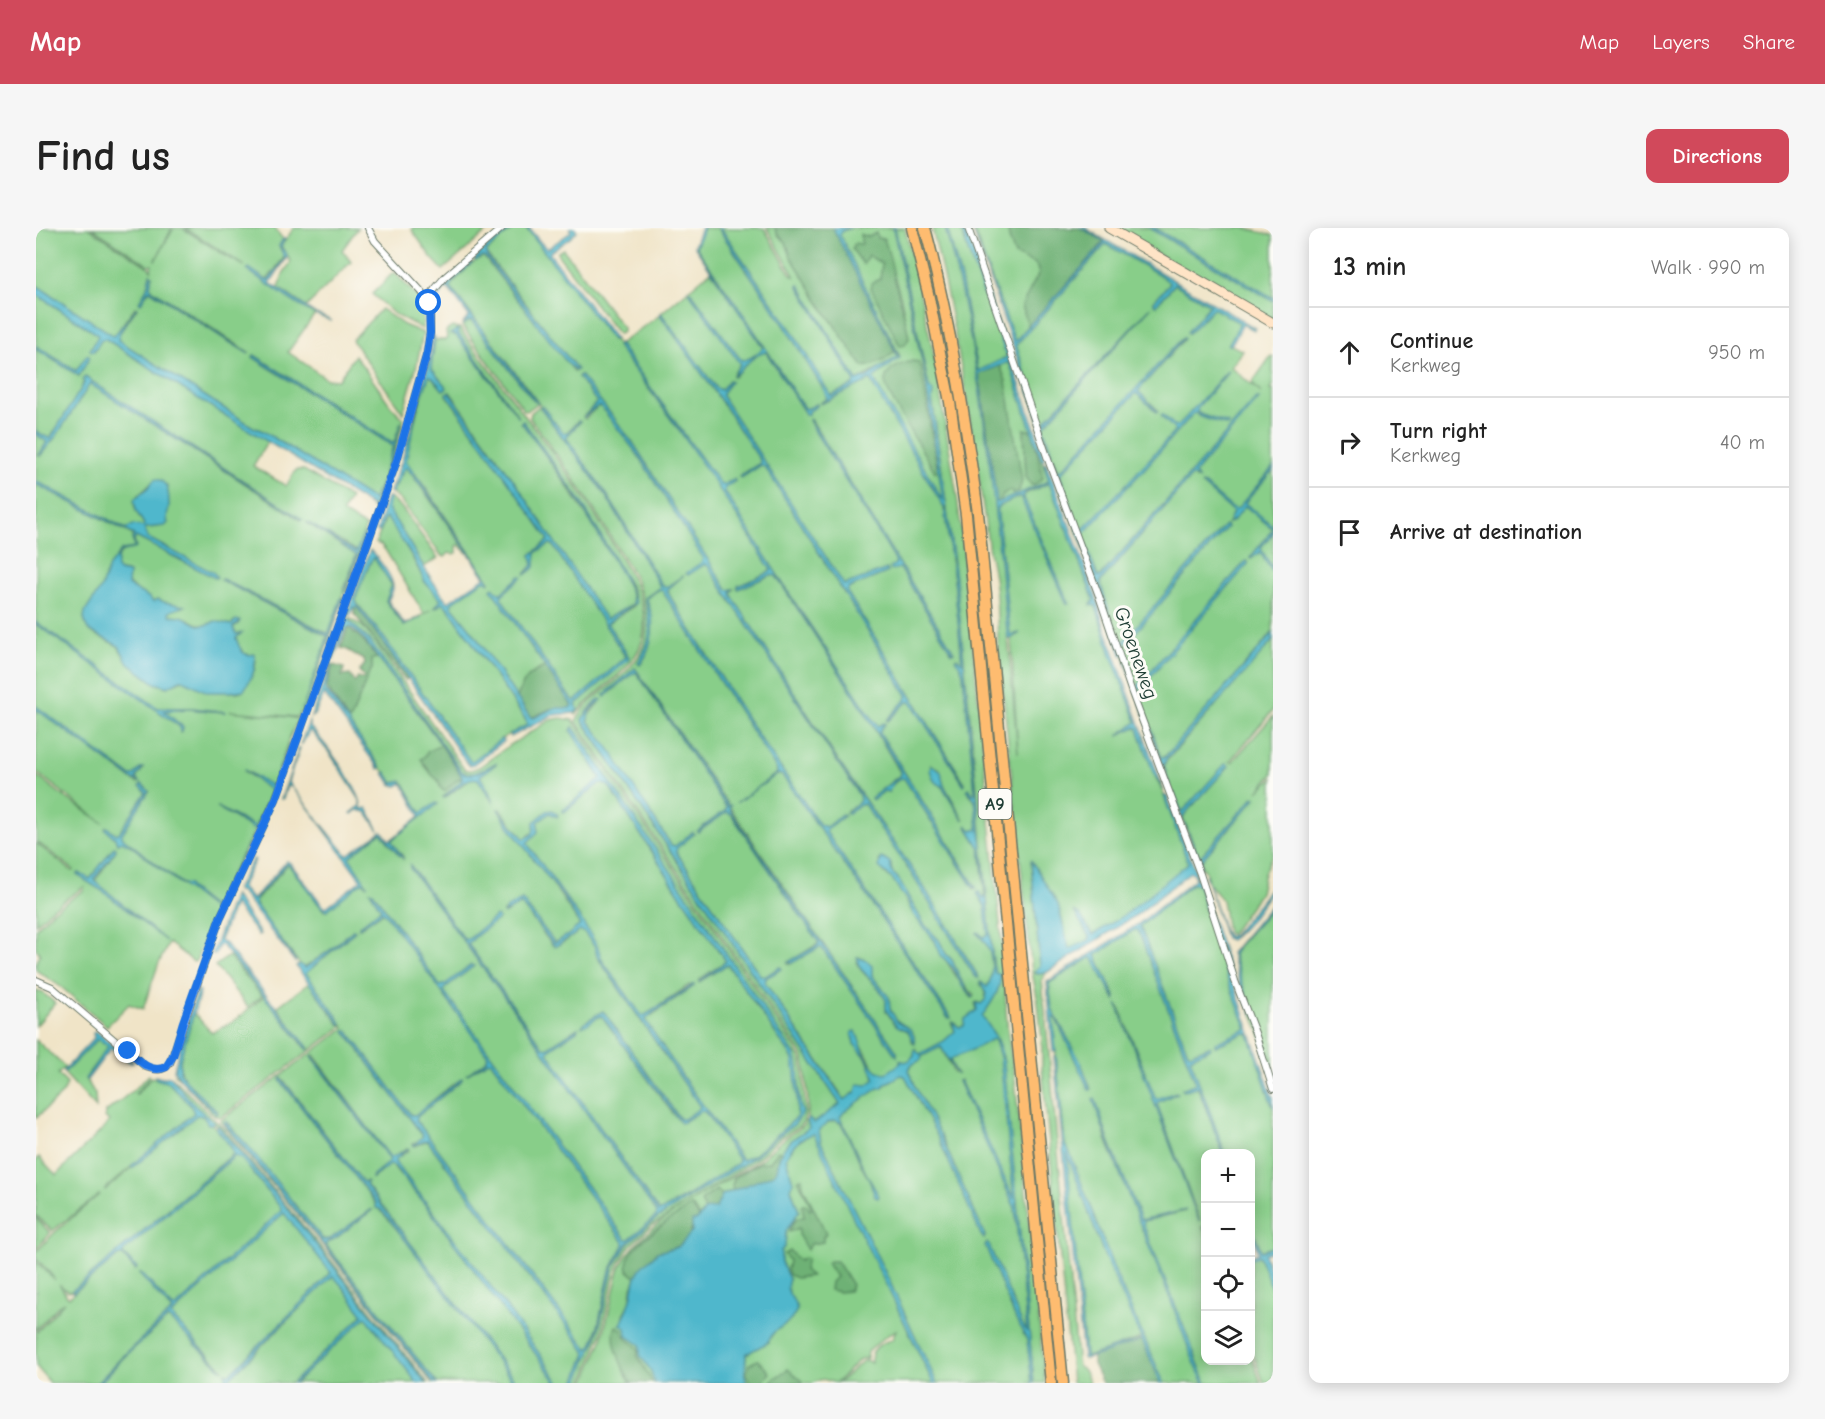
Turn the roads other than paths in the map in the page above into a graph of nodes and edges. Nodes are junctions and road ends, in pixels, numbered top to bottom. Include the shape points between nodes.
1 (368, 228) edge
2 (502, 228) edge
3 (912, 228) edge
4 (925, 228) edge
5 (968, 228) edge
6 (1109, 228) edge
7 (435, 289) junction
8 (421, 291) junction
9 (429, 303) junction
10 (1273, 323) edge
11 (36, 980) edge
12 (1273, 1089) edge
13 (1051, 1383) edge
14 (1064, 1383) edge

1 - 8 street via 375,241
2 - 7 street
3 - 13 highway, A9 via 950,402 966,515
4 - 14 highway, A9 via 958,380 978,513
5 - 12 street, Groeneweg
6 - 10 street
7 - 8 street
7 - 9 street
8 - 9 street
9 - 11 street via 427,353 397,460 276,799 220,918 170,1063 162,1070 146,1067 52,987

